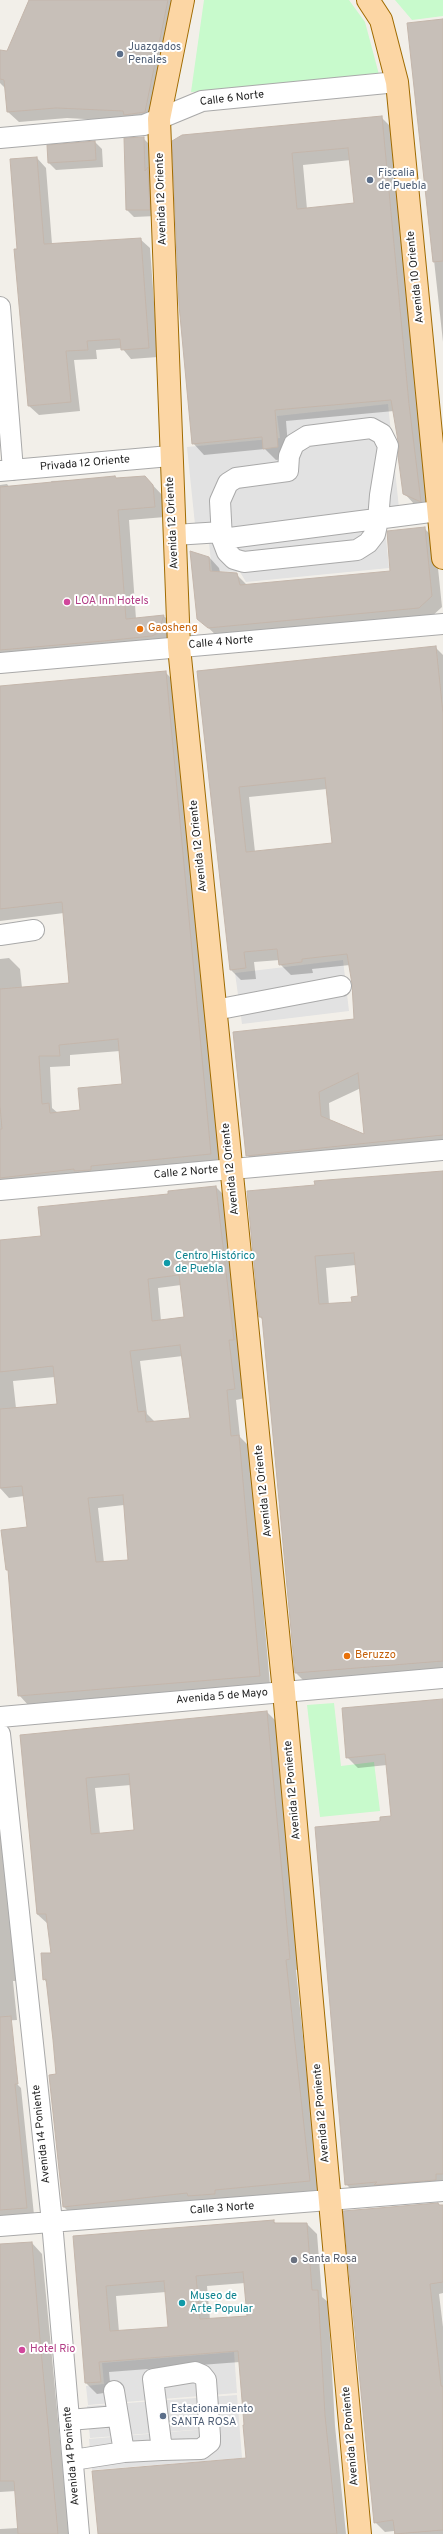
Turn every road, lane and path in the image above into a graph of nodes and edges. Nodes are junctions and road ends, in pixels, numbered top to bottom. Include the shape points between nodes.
1 (184, 0) edge
2 (368, 0) edge
3 (397, 82) junction
4 (159, 119) junction
5 (0, 138) edge
6 (0, 307) edge
7 (170, 456) junction
8 (7, 470) edge
9 (438, 506) junction
10 (379, 513) junction
11 (174, 528) junction
12 (222, 530) junction
13 (443, 558) edge
14 (443, 624) edge
15 (179, 647) junction
16 (0, 663) edge
17 (34, 930) dead end
18 (0, 935) edge
19 (341, 986) dead end
20 (215, 1010) junction
21 (443, 1150) edge
22 (231, 1169) junction
23 (0, 1190) edge
24 (443, 1678) edge
25 (284, 1692) junction
26 (0, 1717) edge
27 (0, 1734) edge
28 (443, 2191) edge
29 (329, 2201) junction
30 (52, 2222) junction
31 (0, 2226) edge
32 (114, 2391) dead end
33 (117, 2416) junction
34 (69, 2420) junction
35 (162, 2450) dead end
36 (124, 2452) junction
37 (73, 2460) junction
38 (79, 2534) edge
39 (360, 2534) edge

1 - 4 main road, Avenida 12 Oriente
2 - 3 main road, Avenida 10 Oriente via 381,20
3 - 4 street, Calle 6 Norte via 202,101
3 - 9 main road, Avenida 10 Oriente
4 - 5 street, Calle 6 Norte via 128,127
4 - 7 main road, Avenida 12 Oriente
6 - 8 street
7 - 8 street, Privada 12 Oriente
7 - 11 main road, Avenida 12 Oriente
9 - 10 street
9 - 13 main road, Avenida 10 Oriente
10 - 12 street
10 - 12 street via 375,534 358,550 244,562 234,559 228,552
10 - 12 street via 388,446 382,434 371,428 307,436 294,444 289,456 288,471 236,478 228,482 220,501
11 - 12 street
11 - 15 main road, Avenida 12 Oriente
14 - 15 street, Calle 4 Norte
15 - 16 street, Calle 4 Norte
15 - 20 main road, Avenida 12 Oriente
17 - 18 street
19 - 20 street
20 - 22 main road, Avenida 12 Oriente
21 - 22 street, Calle 2 Norte
22 - 23 street, Calle 2 Norte
22 - 25 main road, Avenida 12 Oriente
24 - 25 street, Avenida 5 de Mayo
25 - 26 street, Avenida 5 de Mayo
25 - 29 main road, Avenida 12 Poniente
27 - 30 street, Avenida 14 Poniente
28 - 29 street, Calle 3 Norte
29 - 30 street, Calle 3 Norte
29 - 39 main road, Avenida 12 Poniente
30 - 31 street, Calle 3 Norte
30 - 34 street, Avenida 14 Poniente
32 - 33 street
33 - 34 street
33 - 36 street
34 - 37 street, Avenida 14 Poniente
35 - 36 street
36 - 37 street
37 - 38 street, Avenida 14 Poniente

